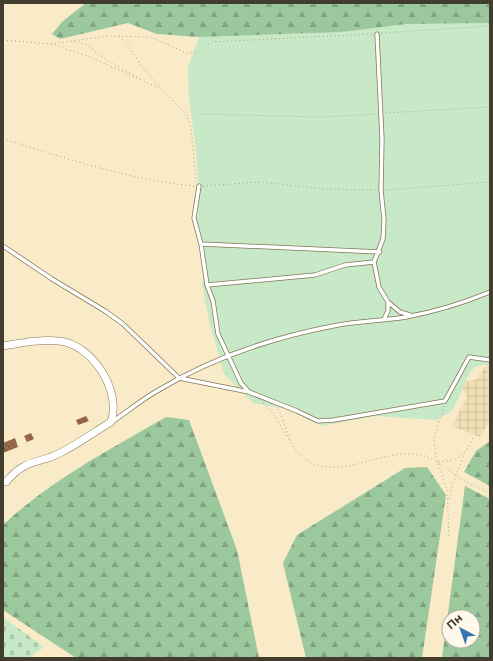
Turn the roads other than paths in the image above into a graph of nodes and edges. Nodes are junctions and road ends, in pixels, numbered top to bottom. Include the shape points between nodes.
1 (377, 34) road end
2 (199, 186) road end
3 (201, 244) junction
4 (3, 246) edge
5 (380, 252) junction
6 (374, 262) junction
7 (207, 285) junction
8 (490, 292) edge
9 (388, 302) junction
10 (411, 316) junction
11 (384, 319) junction
12 (3, 346) edge
13 (227, 356) junction
14 (490, 360) edge
15 (179, 378) junction
16 (251, 393) junction
17 (111, 422) junction
18 (4, 484) edge

1 - 5 lane via 384,220
2 - 3 lane via 194,218
3 - 5 lane
3 - 7 lane
4 - 15 lane via 111,315
5 - 6 lane
6 - 7 lane via 345,265 315,275
6 - 9 lane via 379,287
7 - 13 lane via 213,301 218,334
8 - 10 lane via 438,310
9 - 10 lane via 400,312
9 - 11 lane via 388,311
10 - 11 lane
11 - 13 lane via 333,326 258,345
12 - 17 street via 58,340 68,342 82,351 96,362 107,380 113,398 114,413
13 - 15 lane
13 - 16 lane via 241,383
14 - 16 lane via 469,357 445,401 375,414 318,421
15 - 16 lane
15 - 17 lane via 155,391
17 - 18 street via 59,453 30,462 16,470

